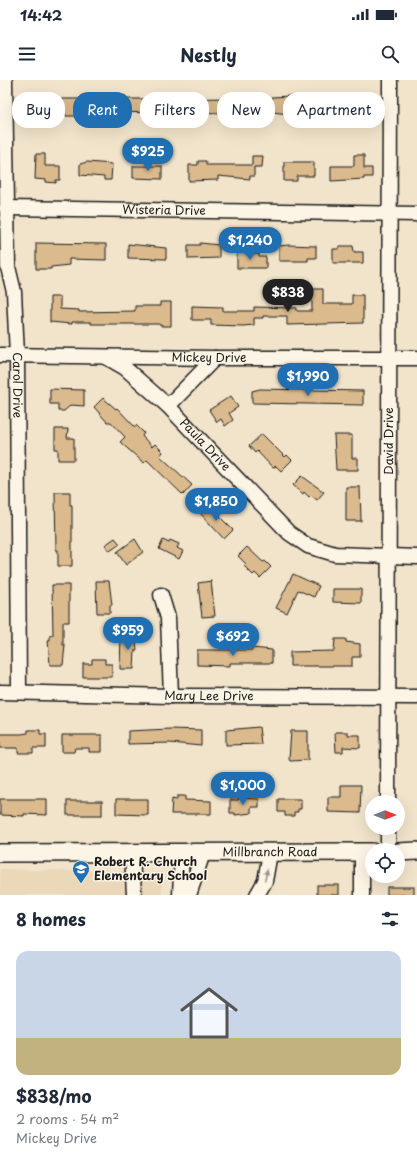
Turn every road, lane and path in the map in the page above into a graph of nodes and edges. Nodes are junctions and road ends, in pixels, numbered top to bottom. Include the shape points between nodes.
1 (5, 80) edge
2 (390, 80) edge
3 (6, 208) junction
4 (390, 214) junction
5 (417, 214) edge
6 (0, 354) edge
7 (17, 355) junction
8 (105, 356) junction
9 (215, 358) junction
10 (390, 358) junction
11 (417, 358) edge
12 (168, 406) junction
13 (389, 557) junction
14 (417, 557) edge
15 (161, 595) dead end
16 (0, 692) edge
17 (19, 692) junction
18 (172, 696) junction
19 (388, 697) junction
20 (417, 698) edge
21 (388, 795) edge
22 (417, 851) edge
23 (405, 852) edge
24 (0, 853) edge
25 (132, 853) junction
26 (182, 853) junction
27 (203, 853) junction
28 (270, 853) junction
29 (365, 853) edge
30 (365, 870) edge
31 (134, 895) edge
32 (180, 895) edge
33 (189, 895) edge
34 (257, 895) edge
35 (362, 895) edge

1 - 3 street, Carol Drive
2 - 4 street, David Drive
3 - 4 street, Wisteria Drive
3 - 7 street, Carol Drive via 8,268 14,292
4 - 5 street, Wisteria Drive
4 - 10 street, David Drive
6 - 7 street, Mickey Drive
7 - 8 street, Mickey Drive
7 - 17 street, Carol Drive
8 - 9 street, Mickey Drive
8 - 12 street, Paula Drive via 125,368
9 - 10 street, Mickey Drive
9 - 12 street
10 - 11 street, Mickey Drive
10 - 13 street, David Drive
12 - 13 street, Paula Drive via 289,533 308,546 335,554
13 - 14 street, Paula Drive
13 - 19 street, David Drive
15 - 18 street via 168,618
16 - 17 street, Mary Lee Drive
17 - 18 street, Mary Lee Drive
18 - 19 street, Mary Lee Drive
19 - 20 street, Mary Lee Drive
19 - 21 street, David Drive
22 - 23 main road
24 - 25 main road, Millbranch Road
25 - 26 main road, Millbranch Road
25 - 31 street
26 - 27 main road, Millbranch Road
26 - 32 street
27 - 28 main road, Millbranch Road
27 - 33 street
28 - 29 main road, Millbranch Road
34 -> 28 street via 265,881
30 - 35 street

